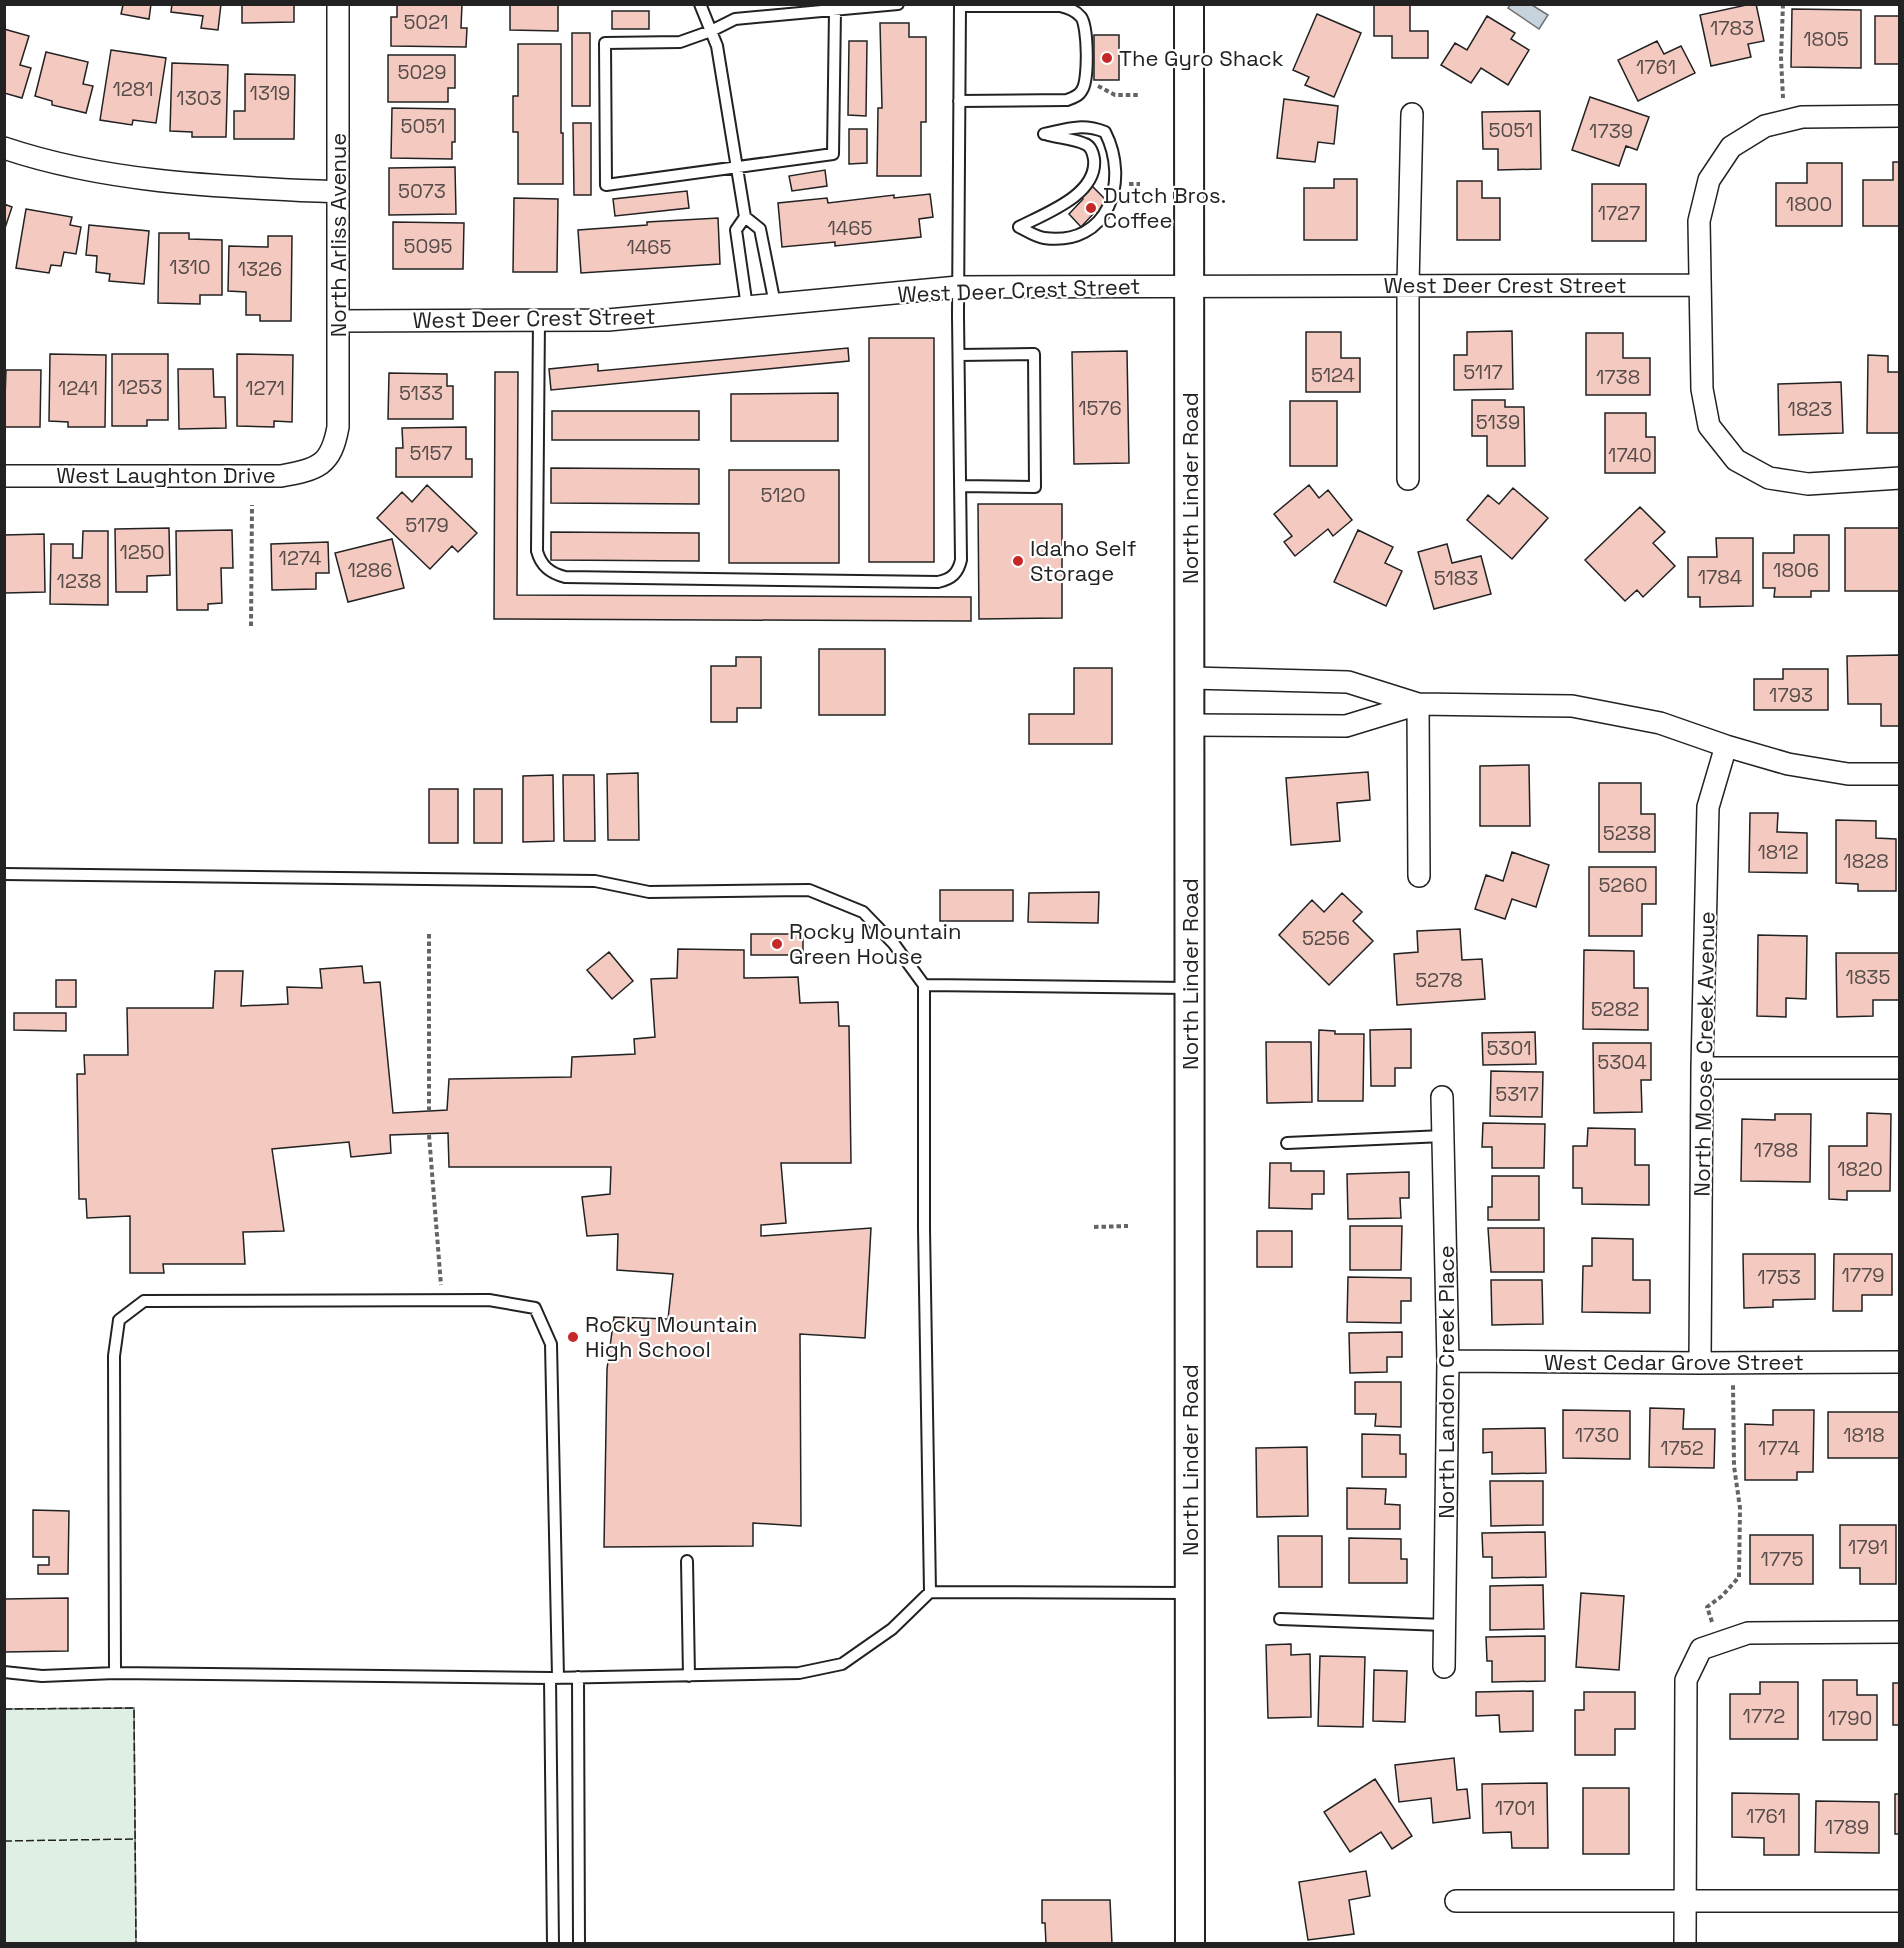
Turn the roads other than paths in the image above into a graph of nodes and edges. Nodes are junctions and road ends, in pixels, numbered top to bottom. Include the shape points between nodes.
1 (338, 4) edge
2 (700, 4) edge
3 (898, 4) edge
4 (1190, 4) edge
5 (960, 5) edge
6 (835, 10) junction
7 (711, 31) junction
8 (959, 101) junction
9 (1413, 114) dead end
10 (1899, 116) edge
11 (4, 148) edge
12 (738, 167) junction
13 (338, 192) junction
14 (745, 217) junction
15 (1019, 227) joint
16 (1408, 285) junction
17 (1701, 285) junction
18 (958, 286) junction
19 (1190, 286) junction
20 (775, 304) junction
21 (747, 308) junction
22 (539, 320) junction
23 (338, 321) junction
24 (959, 354) junction
25 (325, 462) joint
26 (4, 476) edge
27 (1899, 478) edge
28 (1408, 479) dead end
29 (960, 486) junction
30 (1191, 678) junction
31 (1418, 704) junction
32 (1191, 725) junction
33 (1726, 746) junction
34 (1899, 774) edge
35 (4, 874) edge
36 (1419, 876) dead end
37 (924, 985) junction
38 (1190, 988) junction
39 (1702, 1068) junction
40 (1899, 1068) edge
41 (1442, 1096) dead end
42 (1443, 1136) junction
43 (1287, 1143) dead end
44 (1448, 1361) junction
45 (1899, 1362) edge
46 (1700, 1363) junction
47 (687, 1561) dead end
48 (930, 1592) junction
49 (1190, 1593) junction
50 (1281, 1619) dead end
51 (1444, 1625) junction
52 (1899, 1632) edge
53 (1444, 1667) dead end
54 (4, 1672) edge
55 (115, 1673) junction
56 (688, 1676) junction
57 (578, 1677) junction
58 (554, 1678) junction
59 (1456, 1901) dead end
60 (1899, 1901) edge
61 (1685, 1902) junction
62 (553, 1944) edge
63 (579, 1944) edge
64 (1190, 1944) edge
65 (1685, 1944) edge

1 - 13 street, North Arliss Avenue
2 - 7 lane
3 - 6 lane
4 - 19 main road, North Linder Road
5 - 8 lane
5 - 8 lane via 1072,9 1082,17 1086,29 1086,79 1077,96 1067,100
6 - 7 lane via 735,19
6 - 12 lane via 833,154
7 - 12 lane
7 - 12 lane via 680,42 605,42 606,185
8 - 18 lane
9 - 16 street
10 - 17 street via 1802,117 1765,126 1731,147 1709,180 1699,220
11 - 13 street via 41,160 131,177 210,187
12 - 14 lane
13 - 23 street, North Arliss Avenue
14 - 20 lane via 760,229
14 - 21 lane via 736,230
15 - 15 lane via 1043,238 1065,238 1084,232 1101,219 1116,188 1113,147 1105,132 1077,126 1044,134 1085,143 1094,156 1092,178 1072,198
16 - 17 street, West Deer Crest Street
16 - 19 street, West Deer Crest Street
16 - 28 street
17 - 27 street via 1702,389 1709,426 1736,460 1769,478 1808,484
18 - 19 street, West Deer Crest Street
18 - 20 street, West Deer Crest Street
18 - 24 lane
19 - 30 main road, North Linder Road
20 - 21 street, West Deer Crest Street
21 - 22 street, West Deer Crest Street via 608,320
22 - 23 street, West Deer Crest Street
22 - 29 lane via 537,551 552,574 938,582 953,577 959,569
23 - 25 street, North Arliss Avenue via 338,427 335,444
24 - 29 lane
24 - 29 lane via 1034,354 1035,464 1035,487
25 - 26 street, West Laughton Drive via 281,476
30 - 31 street via 1348,682
30 - 32 main road, North Linder Road
31 - 32 street via 1346,726
31 - 33 street via 1572,706 1660,723
31 - 36 street
32 - 38 main road, North Linder Road
33 - 34 street via 1788,764 1848,774
33 - 39 street, North Moose Creek Avenue via 1708,807
35 - 37 lane via 595,881 649,892 809,890 863,912 894,944
37 - 38 lane
37 - 48 lane
38 - 49 main road, North Linder Road
39 - 40 street
39 - 46 street, North Moose Creek Avenue
41 - 42 street, North Landon Creek Place
42 - 43 lane
42 - 44 street, North Landon Creek Place
44 - 46 street, West Cedar Grove Street
44 - 51 street, North Landon Creek Place
45 - 46 street, West Cedar Grove Street
47 - 56 lane
48 - 49 lane
48 - 56 lane via 892,1629 842,1664 799,1673
49 - 64 main road, North Linder Road
50 - 51 lane
51 - 53 street, North Landon Creek Place
52 - 61 street via 1748,1632 1710,1646 1686,1680
54 - 55 lane via 42,1676
55 - 58 lane
55 - 58 lane via 114,1356 118,1320 144,1301 489,1300 535,1308 551,1344
56 - 57 lane
57 - 58 lane
57 - 63 lane
58 - 62 lane
59 - 61 street
60 - 61 street
61 - 65 street

